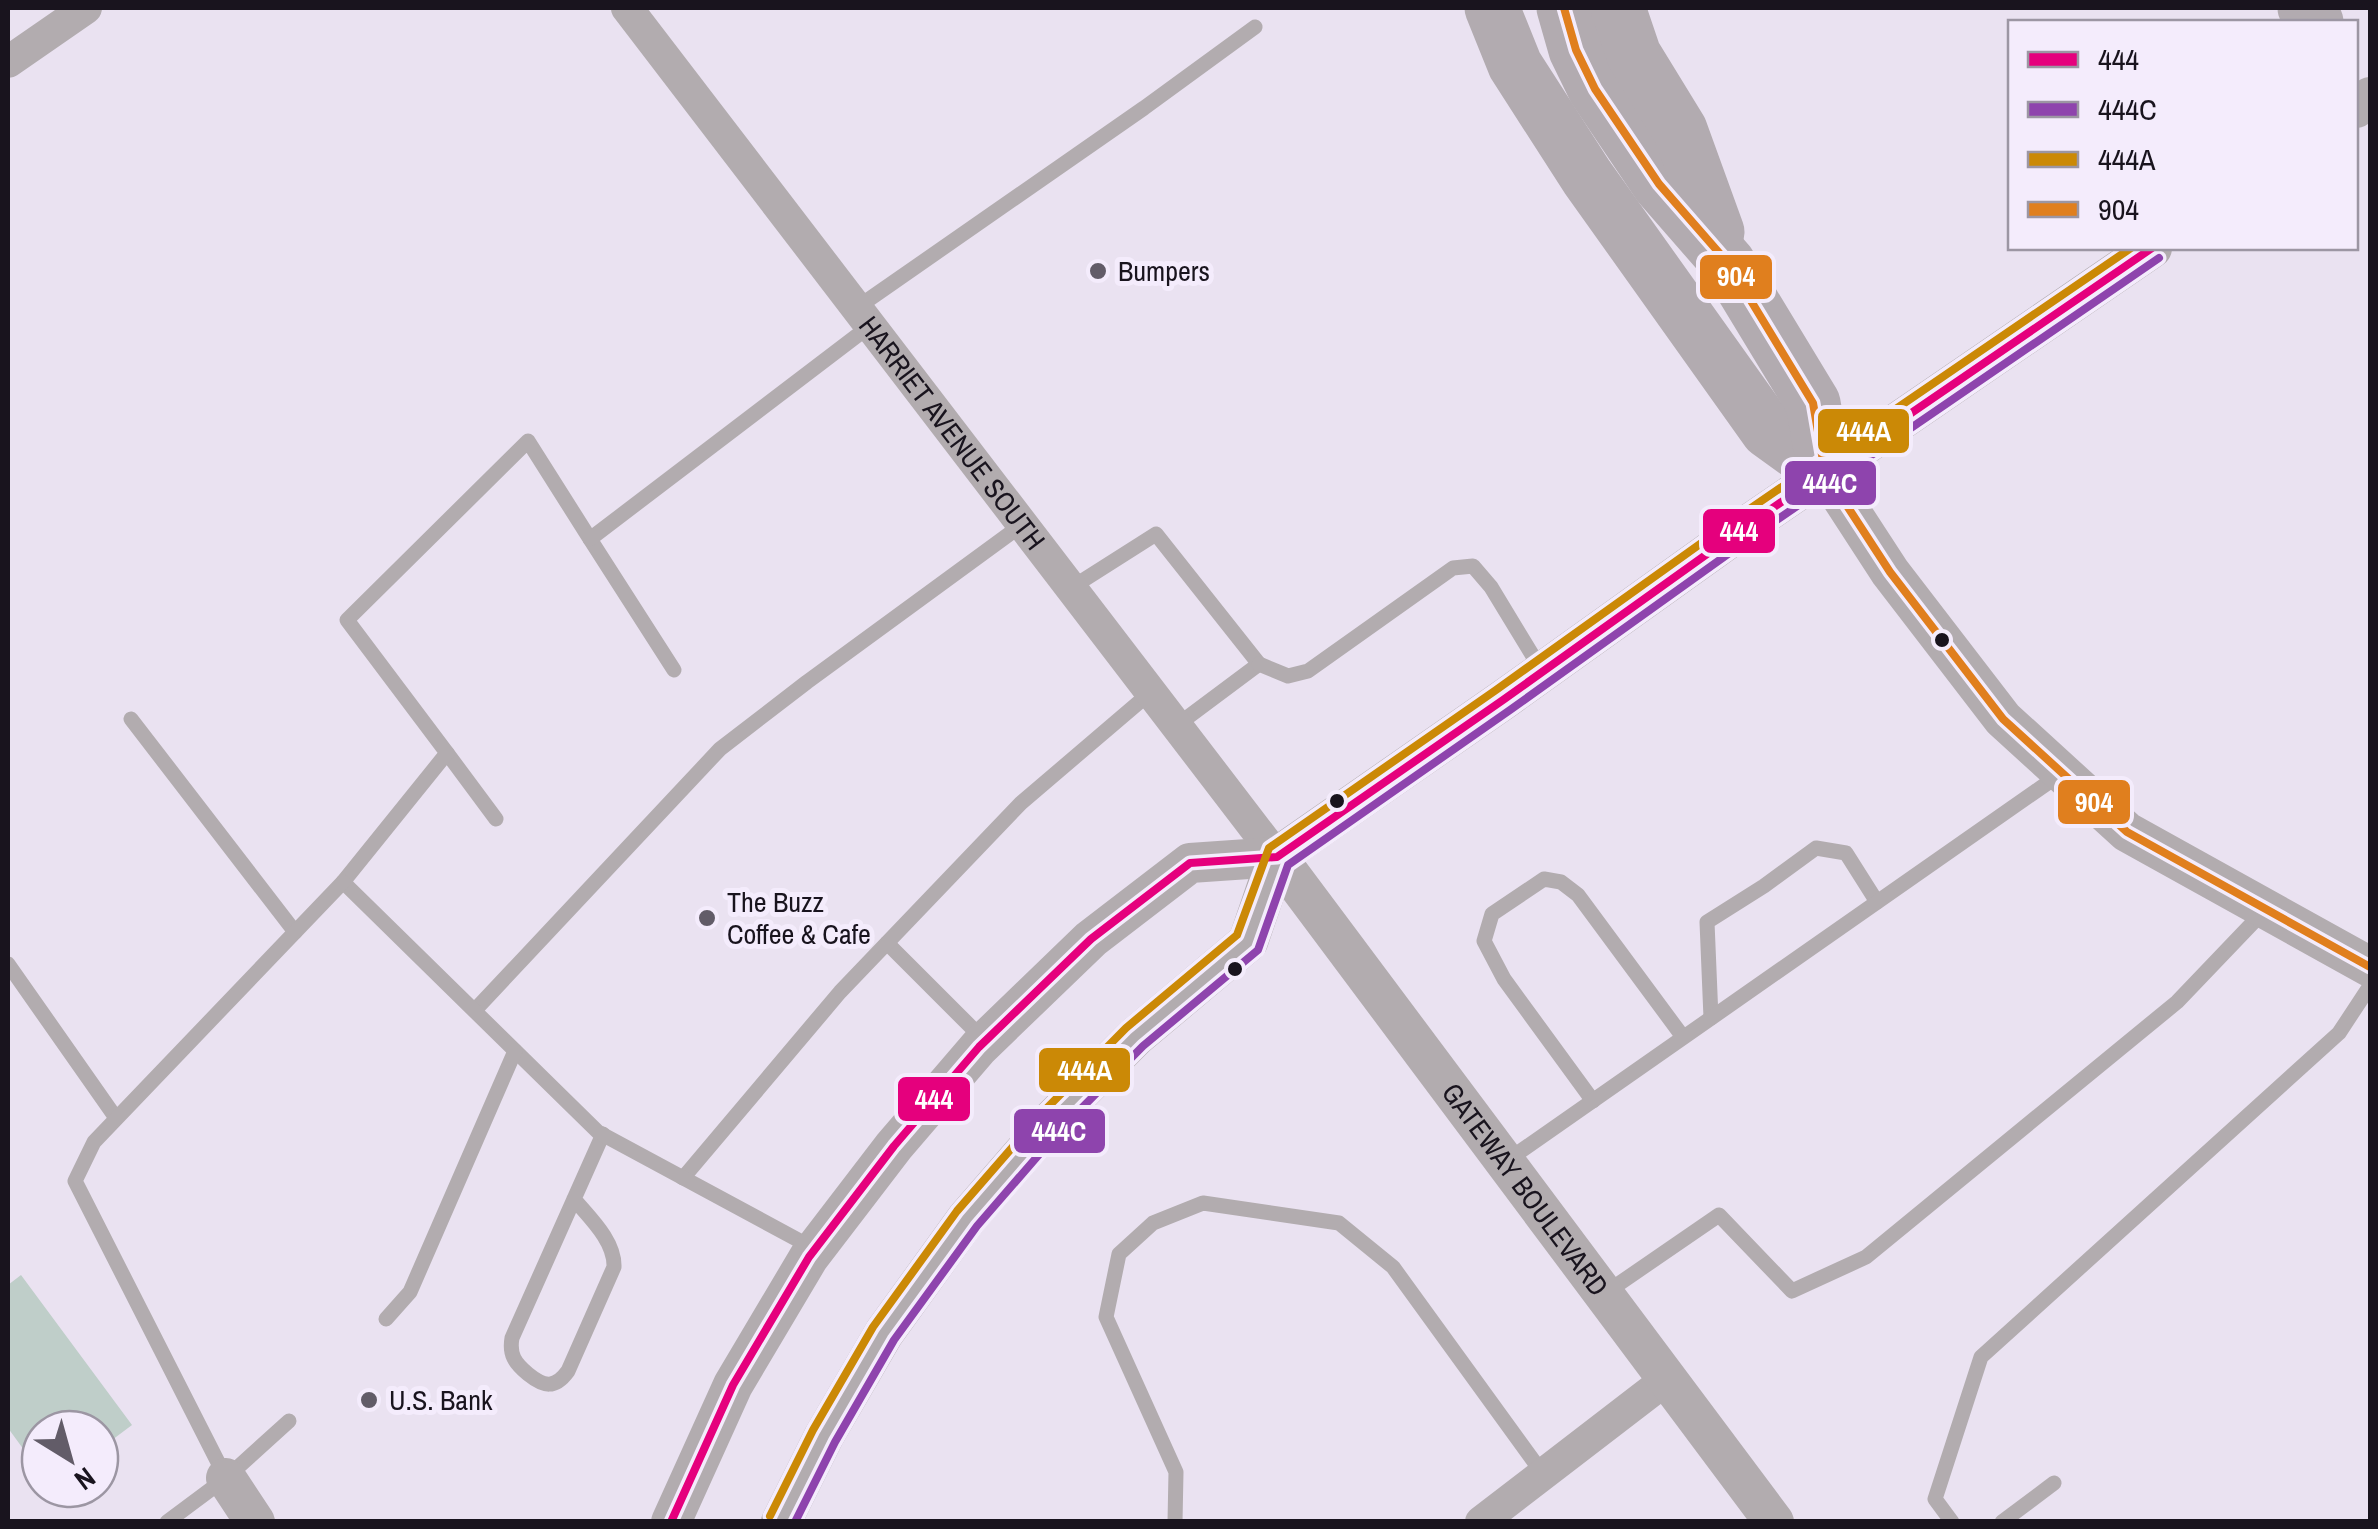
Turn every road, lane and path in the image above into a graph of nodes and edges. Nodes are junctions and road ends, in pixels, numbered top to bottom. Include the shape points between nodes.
1 (86, 8) edge
2 (627, 8) edge
3 (1492, 8) edge
4 (1564, 8) edge
5 (1618, 8) edge
6 (1255, 27) dead end
7 (8, 62) edge
8 (2149, 250) edge
9 (1728, 263) junction
10 (864, 316) junction
11 (1825, 472) junction
12 (1023, 524) junction
13 (590, 539) junction
14 (1071, 588) junction
15 (1259, 664) junction
16 (674, 670) dead end
17 (1543, 672) junction
18 (1151, 692) junction
19 (132, 719) dead end
20 (1176, 726) junction
21 (447, 753) junction
22 (2062, 773) junction
23 (496, 819) dead end
24 (1276, 856) junction
25 (344, 882) junction
26 (1877, 902) junction
27 (2266, 909) junction
28 (294, 932) junction
29 (887, 943) junction
30 (8, 964) edge
31 (2370, 968) edge
32 (2370, 986) edge
33 (474, 1010) junction
34 (1711, 1018) junction
35 (1683, 1037) junction
36 (985, 1041) junction
37 (515, 1050) junction
38 (1593, 1101) junction
39 (116, 1118) junction
40 (603, 1134) junction
41 (1505, 1162) junction
42 (683, 1178) junction
43 (574, 1199) junction
44 (816, 1250) junction
45 (1604, 1294) junction
46 (386, 1319) dead end
47 (1667, 1379) junction
48 (290, 1421) dead end
49 (1543, 1474) junction
50 (226, 1478) junction
51 (2054, 1483) dead end
52 (167, 1522) edge
53 (256, 1522) edge
54 (671, 1522) edge
55 (781, 1522) edge
56 (1176, 1522) edge
57 (1481, 1522) edge
58 (1774, 1522) edge
59 (1952, 1522) edge
60 (2002, 1522) edge

1 - 7 street
2 - 10 street, HARRIET AVENUE SOUTH
3 - 11 highway via 1516,66 1586,177 1734,384 1768,431
4 - 9 highway via 1594,88 1659,184
5 - 9 highway via 1634,55 1680,130
6 - 10 lane
8 - 11 street
9 - 11 highway via 1813,403
10 - 12 street, HARRIET AVENUE SOUTH
10 - 13 lane
11 - 17 street
11 - 22 street via 1890,572 1992,704
12 - 14 street, HARRIET AVENUE SOUTH
12 - 33 lane via 720,749
13 - 16 lane
13 - 21 lane via 528,441 347,620
14 - 15 lane via 1156,534
14 - 18 street, HARRIET AVENUE SOUTH
15 - 17 lane via 1288,676 1308,670 1453,568 1474,566
15 - 20 lane
17 - 24 street
18 - 20 street, HARRIET AVENUE SOUTH
18 - 29 lane via 1021,804
19 - 28 lane
20 - 24 street, HARRIET AVENUE SOUTH
21 - 23 lane
21 - 25 lane
22 - 26 lane
22 - 27 street via 2126,832
24 - 36 street via 1190,863 1091,939
24 - 41 street, GATEWAY BOULEVARD
24 - 55 street via 1248,942 1121,1051 967,1218 884,1333
25 - 28 lane
25 - 33 lane
26 - 34 lane
26 - 34 lane via 1846,853 1816,848 1707,922
27 - 31 street
27 - 45 lane via 2176,1002 1866,1257 1792,1292 1719,1215
28 - 39 lane
29 - 36 lane
29 - 42 lane
30 - 39 lane
32 - 59 lane via 2338,1032 1981,1357 1935,1499
33 - 37 lane
34 - 35 lane
35 - 38 lane
35 - 38 lane via 1578,895 1544,879 1522,892 1492,914 1484,941
36 - 44 street
37 - 40 lane
37 - 46 lane via 410,1292
38 - 41 lane
39 - 50 lane via 94,1142 75,1181
40 - 42 lane
40 - 43 lane
41 - 45 street, GATEWAY BOULEVARD
42 - 44 lane
43 - 43 lane via 512,1338 516,1364 543,1385 553,1386 568,1371 614,1267 608,1244
44 - 54 street via 733,1385
45 - 47 street, GATEWAY BOULEVARD
47 - 49 street
47 - 58 street, GATEWAY BOULEVARD
48 - 50 lane
49 - 56 lane via 1393,1267 1339,1223 1203,1203 1153,1223 1118,1254 1106,1317 1176,1472
49 - 57 street
50 - 52 lane
50 - 53 street
51 - 60 lane

